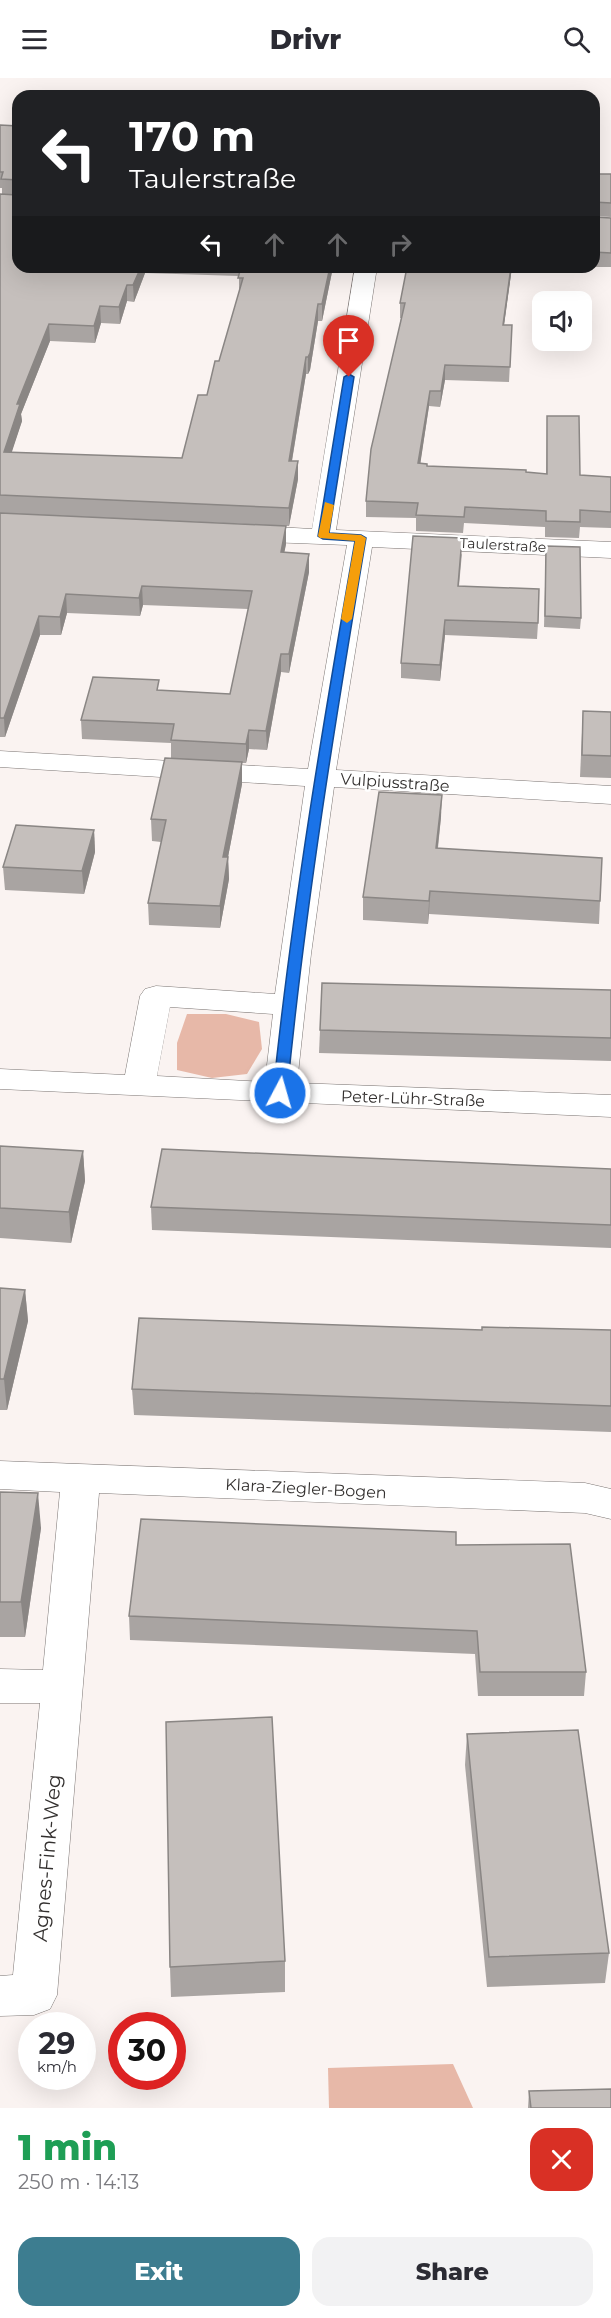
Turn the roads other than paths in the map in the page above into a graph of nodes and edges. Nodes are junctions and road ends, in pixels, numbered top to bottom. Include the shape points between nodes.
1 (365, 273) edge
2 (216, 531) edge
3 (323, 536) junction
4 (361, 538) junction
5 (611, 550) edge
6 (0, 759) edge
7 (320, 777) junction
8 (611, 795) edge
9 (289, 1005) junction
10 (0, 1079) edge
11 (139, 1085) junction
12 (280, 1093) junction
13 (611, 1106) edge
14 (0, 1476) edge
15 (81, 1477) junction
16 (611, 1504) edge
17 (0, 1686) edge
18 (63, 1687) junction
19 (0, 1996) edge

1 - 3 street
2 - 3 street, Taulerstraße
3 - 4 street, Taulerstraße
4 - 5 street, Taulerstraße
4 - 7 street
6 - 7 street, Vulpiusstraße
7 - 8 street, Vulpiusstraße
7 - 9 street
9 - 11 street via 156,996
9 - 12 street
10 - 11 street, Peter-Lühr-Straße
11 - 12 street, Peter-Lühr-Straße
12 - 13 street, Peter-Lühr-Straße
14 - 15 street, Klara-Ziegler-Bogen
15 - 16 street, Klara-Ziegler-Bogen via 585,1498
15 - 18 street, Agnes-Fink-Weg
17 - 18 street
18 - 19 street, Agnes-Fink-Weg via 34,1995

